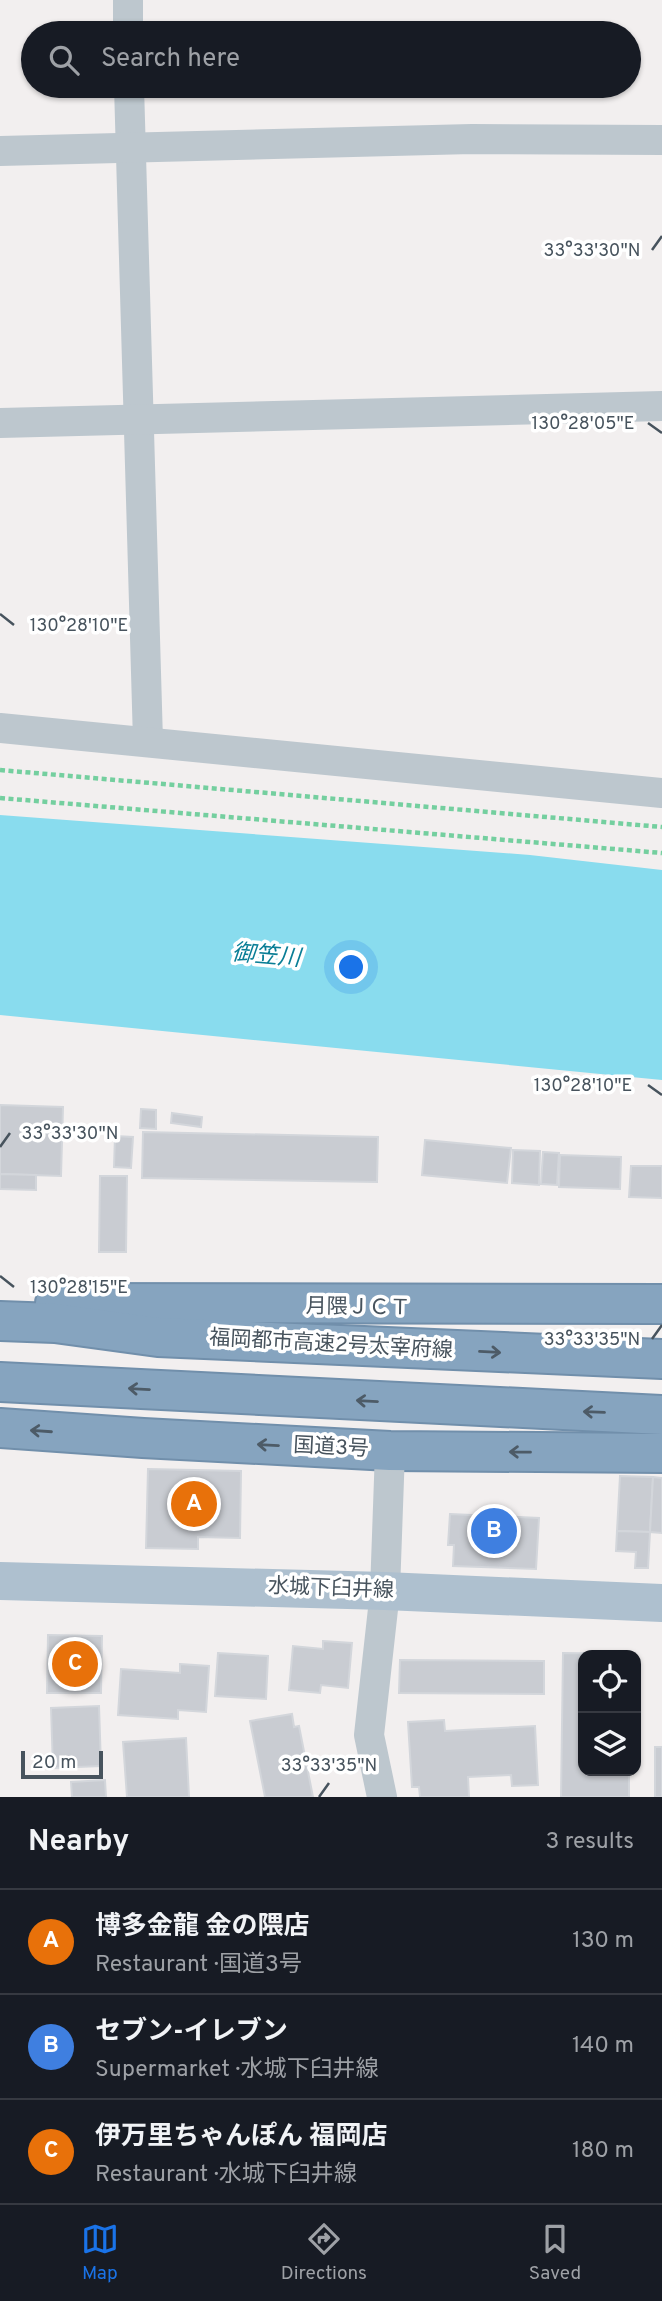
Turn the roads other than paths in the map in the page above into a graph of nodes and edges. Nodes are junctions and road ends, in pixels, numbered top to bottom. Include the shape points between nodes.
1 (128, 0) edge
2 (128, 21) edge
3 (129, 98) edge
4 (662, 140) edge
5 (129, 147) junction
6 (0, 151) edge
7 (662, 406) edge
8 (138, 419) junction
9 (0, 423) edge
10 (0, 728) edge
11 (148, 741) junction
12 (662, 793) edge
13 (0, 1303) edge
14 (662, 1304) edge
15 (662, 1314) edge
16 (0, 1321) edge
17 (55, 1322) junction
18 (662, 1359) edge
19 (0, 1382) edge
20 (662, 1415) edge
21 (0, 1428) edge
22 (390, 1451) junction
23 (662, 1453) edge
24 (0, 1581) edge
25 (385, 1591) junction
26 (662, 1603) edge
27 (383, 1797) edge

1 - 2 street
3 - 5 street
4 - 5 street
5 - 6 street
5 - 8 street
7 - 8 street
8 - 9 street
8 - 11 street
10 - 11 street
11 - 12 street
13 - 14 highway
15 - 17 highway, 月隈ＪＣＴ via 266,1306 159,1308
16 - 17 highway, 福岡都市高速2号太宰府線
17 -> 18 highway, 福岡都市高速2号太宰府線 via 158,1337
20 -> 19 highway
22 -> 21 highway, 国道3号
23 -> 22 highway, 国道3号
22 - 25 street
24 - 25 main road, 水城下臼井線
25 - 26 main road, 水城下臼井線
25 - 27 street via 369,1735

